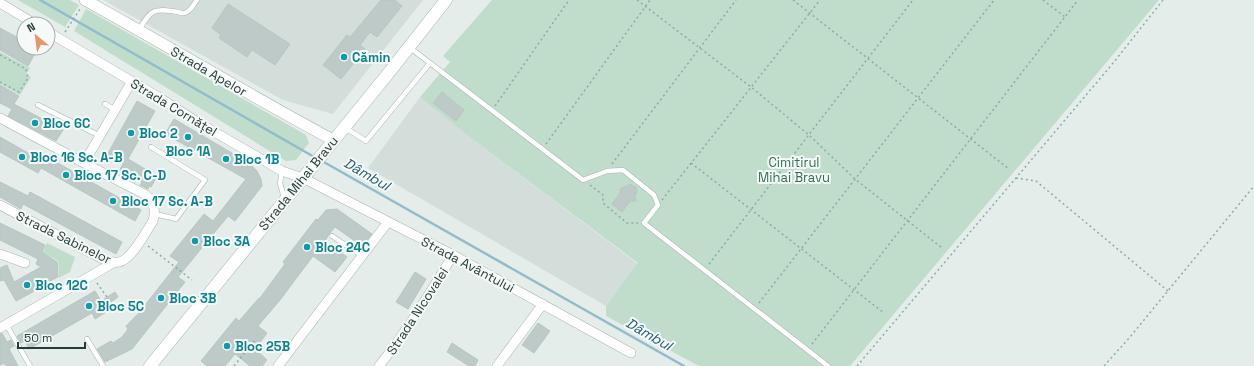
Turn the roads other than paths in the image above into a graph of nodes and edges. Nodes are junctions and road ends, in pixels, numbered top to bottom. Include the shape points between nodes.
1 (85, 0) edge
2 (197, 0) edge
3 (441, 2) edge
4 (0, 3) edge
5 (22, 16) edge
6 (139, 30) junction
7 (56, 37) edge
8 (410, 47) junction
9 (430, 63) junction
10 (132, 81) junction
11 (105, 104) dead end
12 (38, 105) dead end
13 (115, 110) junction
14 (0, 118) edge
15 (344, 127) junction
16 (100, 136) junction
17 (333, 140) junction
18 (151, 148) dead end
19 (84, 163) junction
20 (282, 171) junction
21 (306, 175) junction
22 (285, 200) junction
23 (0, 205) edge
24 (155, 214) junction
25 (388, 222) junction
26 (332, 236) dead end
27 (0, 254) edge
28 (453, 255) junction
29 (362, 256) junction
30 (25, 263) dead end
31 (113, 263) junction
32 (543, 304) junction
33 (3, 326) edge
34 (86, 339) dead end
35 (631, 353) dead end
36 (30, 366) edge
37 (102, 366) edge
38 (150, 366) edge
39 (278, 366) edge
40 (379, 366) edge
41 (497, 366) edge
42 (828, 366) edge

1 - 6 street, Strada Apelor
2 - 6 lane via 184,14 166,10 155,11 147,16
3 - 8 main road, Strada Mihai Bravu
4 - 5 street
6 - 17 street, Strada Apelor
7 - 10 street, Strada Cornățel
8 - 9 lane
8 - 15 main road, Strada Mihai Bravu
9 - 15 lane via 366,141
9 - 42 lane via 583,180 607,171 623,170 654,195 658,205 644,222
10 - 13 street
10 - 20 street, Strada Cornățel
11 - 13 lane
12 - 16 lane
13 - 16 street
14 - 19 street
15 - 17 main road, Strada Mihai Bravu
16 - 19 street
17 - 21 main road, Strada Mihai Bravu
18 - 24 lane via 205,180 176,219
19 - 24 street via 146,194 155,208
20 - 21 street, Strada Cornățel
20 - 22 lane via 280,183
21 - 22 main road, Strada Mihai Bravu
21 - 25 street, Strada Avântului
22 - 38 main road, Strada Mihai Bravu
23 - 31 street, Strada Sabinelor
24 - 31 street, Strada Sabinelor via 128,258
25 - 28 street, Strada Avântului
25 - 29 street
26 - 29 lane
27 - 30 street
28 - 32 street, Strada Avântului
28 - 40 street, Strada Nicovalei via 409,325
29 - 39 street
31 - 33 street
32 - 35 street, Strada Avântului
32 - 41 street
33 - 36 lane
34 - 37 lane

